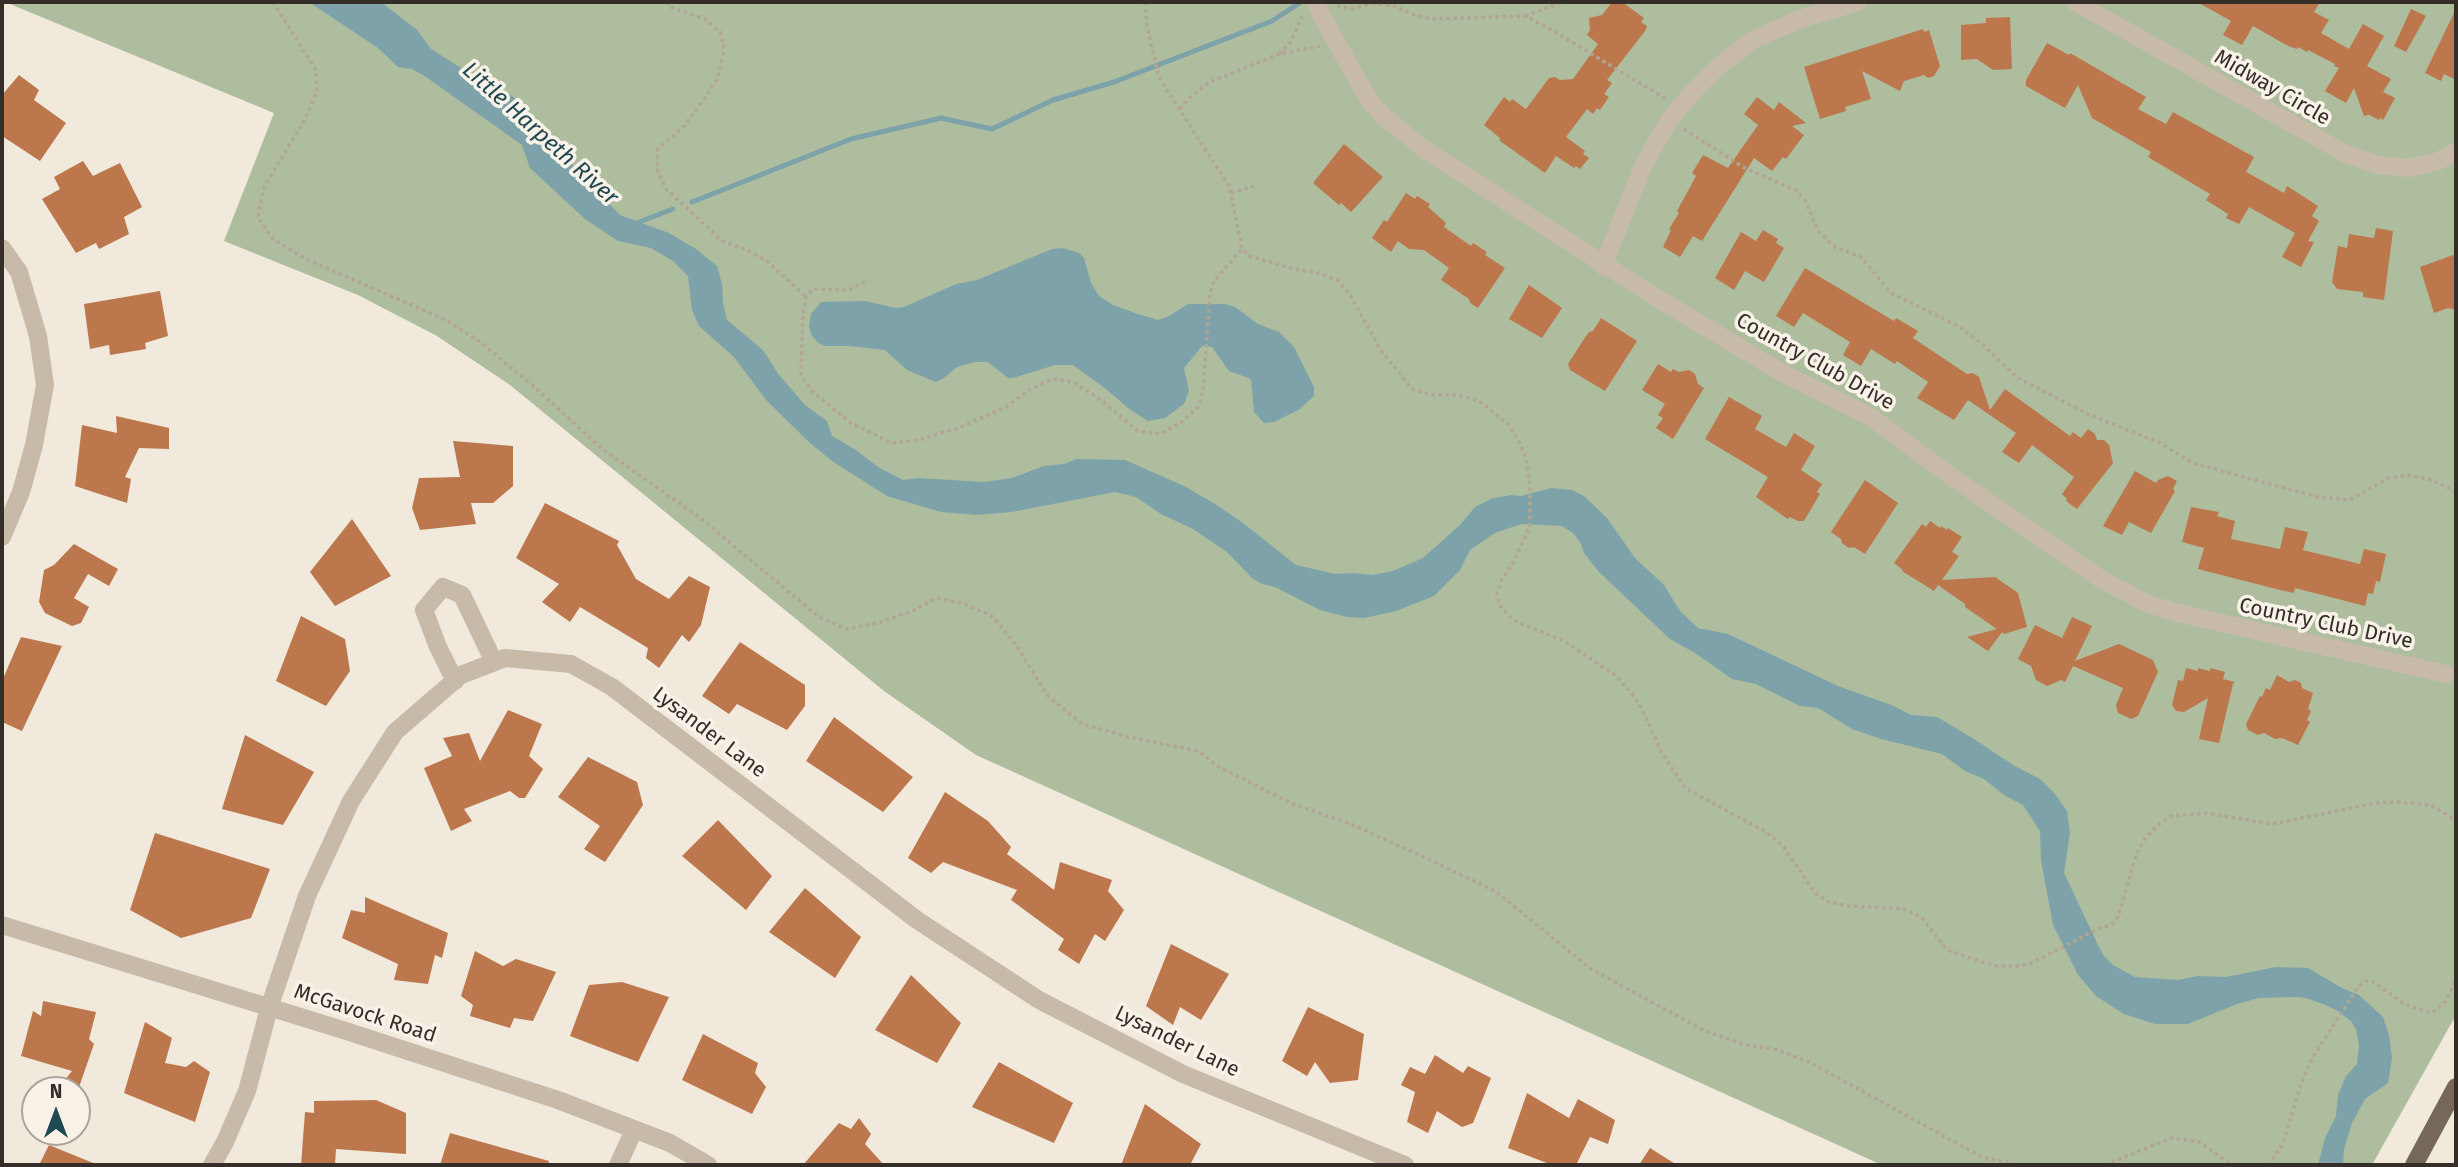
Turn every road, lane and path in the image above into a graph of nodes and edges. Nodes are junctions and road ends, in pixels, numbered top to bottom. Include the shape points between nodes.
1 (273, 2) edge
2 (666, 2) edge
3 (1145, 2) edge
4 (1365, 2) edge
5 (1562, 2) edge
6 (1858, 2) edge
7 (2075, 2) edge
8 (1372, 4) junction
9 (1316, 7) edge
10 (1525, 16) junction
11 (1335, 43) junction
12 (1279, 54) junction
13 (1670, 101) dead end
14 (1180, 110) junction
15 (1679, 125) dead end
16 (2456, 152) edge
17 (1254, 186) dead end
18 (1231, 193) junction
19 (2, 248) edge
20 (1242, 249) junction
21 (1604, 266) junction
22 (865, 282) dead end
23 (806, 298) junction
24 (2456, 491) edge
25 (2, 537) edge
26 (494, 662) junction
27 (2453, 677) edge
28 (455, 681) junction
29 (2456, 820) edge
30 (2, 925) edge
31 (2456, 980) edge
32 (270, 1008) junction
33 (2456, 1087) edge
34 (634, 1130) junction
35 (212, 1165) edge
36 (618, 1165) edge
37 (708, 1165) edge
38 (1405, 1165) edge
39 (2019, 1165) edge
40 (2105, 1165) edge
41 (2232, 1165) edge
42 (2268, 1165) edge
43 (2414, 1165) edge

1 - 39 path via 316,70 317,92 264,187 258,217 274,239 306,259 446,320 479,341 601,447 699,517 818,616 846,629 878,623 937,598 992,616 1047,695 1082,724 1198,751 1219,767 1293,804 1352,824 1428,859 1495,891 1591,969 1703,1030 1809,1062 1982,1157
2 - 23 path via 705,19 721,33 724,50 718,77 705,97 685,125 658,149 657,169 666,189 722,241 767,261
3 - 14 path via 1157,73
4 - 8 path
5 - 10 path
6 - 21 street via 1800,19 1753,40 1690,95 1645,162
7 - 16 street, Midway Circle via 2354,158 2409,168
8 - 9 path via 1352,9
8 - 10 path via 1434,19
9 - 11 street, Country Club Drive, bridge
9 - 12 path
10 - 13 path
11 - 12 path
11 - 21 street, Country Club Drive via 1383,116 1424,149
12 - 14 path via 1210,82
14 - 18 path
15 - 24 path via 1743,167 1797,191 1818,231 1836,247 1861,257 1891,293 1958,326 2018,378 2090,415 2160,443 2193,463 2318,497 2349,500 2389,478 2408,475
17 - 18 path
18 - 20 path
19 - 25 street via 19,272 38,336 45,385 21,492
20 - 23 path via 1214,281 1210,293 1198,407 1160,434 1138,430 1073,382 1052,379 1006,407 961,426 892,443 851,424 813,392 801,375
20 - 29 path via 1249,256 1337,280 1380,349 1412,389 1479,401 1508,424 1526,459 1530,526 1501,581 1500,607 1513,620 1564,641 1615,675 1643,711 1685,788 1766,832 1783,846 1815,893 1829,902 1904,909 1921,917 1947,950 1990,964 2018,966 2111,925 2118,917 2144,840 2171,816 2206,813 2272,824 2398,802 2430,805
21 - 27 street, Country Club Drive via 1784,374 1871,417 1970,490 2125,593 2216,623
22 - 23 path via 848,290 813,289
26 - 28 street, Lysander Lane
26 - 28 street via 462,595 443,587 424,610
26 - 38 street, Lysander Lane via 505,658 570,664 602,682 917,920 1039,1000 1183,1074
28 - 32 street, Lysander Lane via 395,733 351,801 307,896
30 - 32 street, McGavock Road
31 - 42 path via 2445,1002 2432,1013 2404,1004 2374,982 2365,981 2358,987 2313,1057 2282,1146
32 - 34 street, McGavock Road via 558,1100
32 - 35 street, Lysander Lane via 247,1091
33 - 43 main road
34 - 36 street
34 - 37 street, McGavock Road via 670,1143
40 - 41 path via 2171,1138 2199,1142

